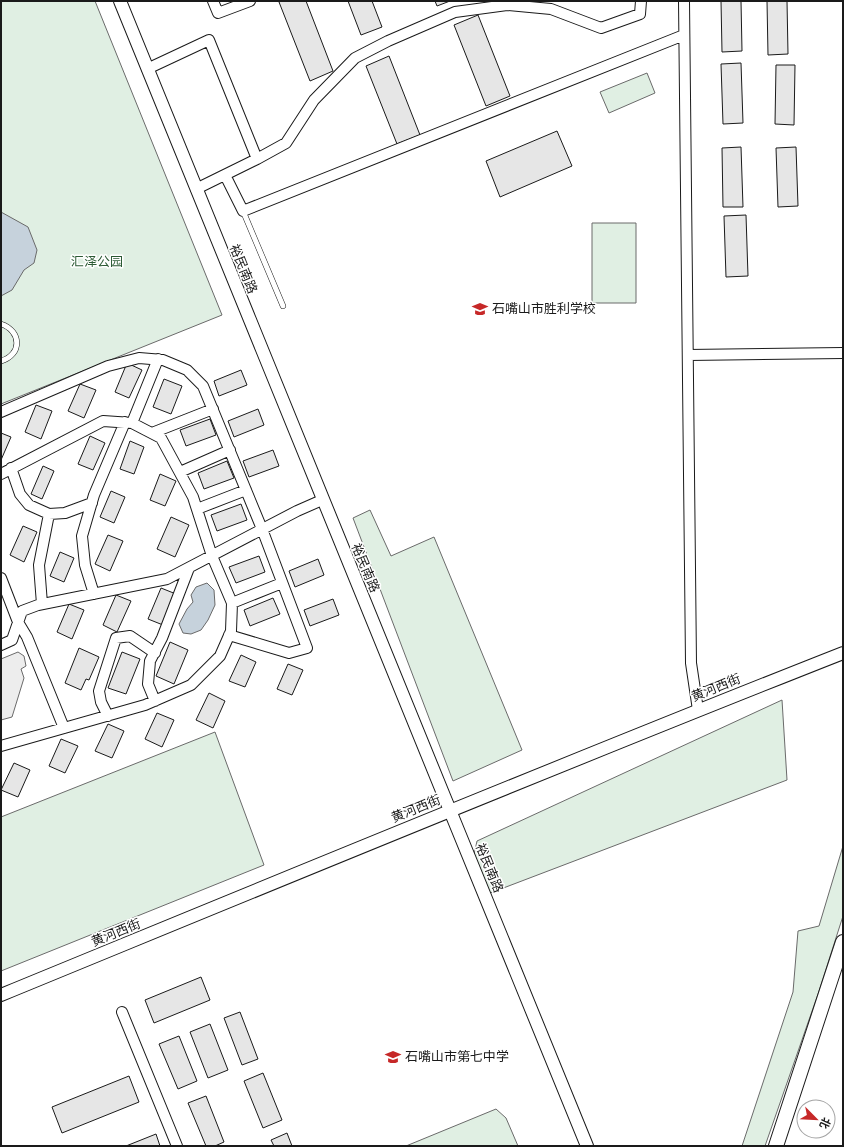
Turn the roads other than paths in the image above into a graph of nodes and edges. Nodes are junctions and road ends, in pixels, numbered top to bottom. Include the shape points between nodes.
1 (120, 1) edge
2 (213, 1) edge
3 (250, 1) edge
4 (641, 1) edge
5 (684, 1) edge
6 (684, 36) junction
7 (147, 69) junction
8 (257, 159) junction
9 (225, 175) junction
10 (196, 189) junction
11 (244, 211) junction
12 (283, 306) dead end
13 (1, 324) edge
14 (843, 353) edge
15 (688, 355) junction
16 (158, 359) junction
17 (1, 361) edge
18 (213, 409) junction
19 (1, 412) edge
20 (129, 423) junction
21 (152, 433) junction
22 (230, 450) junction
23 (11, 468) junction
24 (180, 472) junction
25 (1, 474) edge
26 (246, 490) junction
27 (322, 500) junction
28 (92, 503) junction
29 (197, 509) junction
30 (49, 514) junction
31 (262, 529) junction
32 (212, 556) junction
33 (189, 568) junction
34 (1, 578) edge
35 (282, 583) junction
36 (94, 594) junction
37 (232, 603) junction
38 (42, 604) junction
39 (18, 622) junction
40 (229, 635) junction
41 (1, 645) edge
42 (154, 653) junction
43 (843, 653) edge
44 (155, 701) junction
45 (698, 710) junction
46 (108, 716) junction
47 (64, 728) junction
48 (1, 746) edge
49 (450, 810) junction
50 (843, 942) edge
51 (1, 995) edge
52 (122, 1012) dead end
53 (177, 1146) edge
54 (587, 1146) edge
55 (776, 1146) edge

1 - 7 street, 裕民南路
2 - 3 street via 218,13
4 - 8 street via 640,14 601,28 551,9 507,4 455,12 355,58 314,100 286,143
5 - 6 street
6 - 11 street
6 - 15 street
7 - 8 street via 209,40
7 - 10 street, 裕民南路
8 - 9 street
9 - 10 street
9 - 11 street
10 - 27 street, 裕民南路
11 - 12 lane
13 - 17 lane via 14,332 16,346 9,358
14 - 15 street
15 - 45 street via 691,663
16 - 18 street via 187,370 203,386
16 - 19 street via 139,358 108,366
16 - 20 street
18 - 21 street
18 - 22 street
20 - 21 street
20 - 23 street via 103,421
20 - 28 street
21 - 24 street via 161,438
22 - 24 street
22 - 26 street
23 - 25 street
23 - 30 street via 20,494 29,505
24 - 29 street
26 - 29 street
26 - 31 street
27 - 31 street
27 - 49 street, 裕民南路
28 - 30 street via 64,513
28 - 36 street via 82,536 85,565
29 - 32 street
30 - 38 street via 39,565
31 - 32 street
31 - 35 street
32 - 33 street
32 - 37 street
33 - 36 street via 167,579
33 - 42 street
34 - 39 street
35 - 37 street
35 - 40 street via 307,648 290,652
36 - 38 street
37 - 40 street
38 - 39 street via 22,611
39 - 41 street via 12,640
39 - 47 street via 27,637
40 - 44 street via 220,656 191,685
42 - 44 street via 150,662 148,684
42 - 46 street via 130,636 116,638 98,691
43 - 45 street, 黄河西街
44 - 46 street
45 - 49 street, 黄河西街
46 - 47 street
47 - 48 street
49 - 51 street, 黄河西街
49 - 54 street, 裕民南路
50 - 55 main road
52 - 53 street

